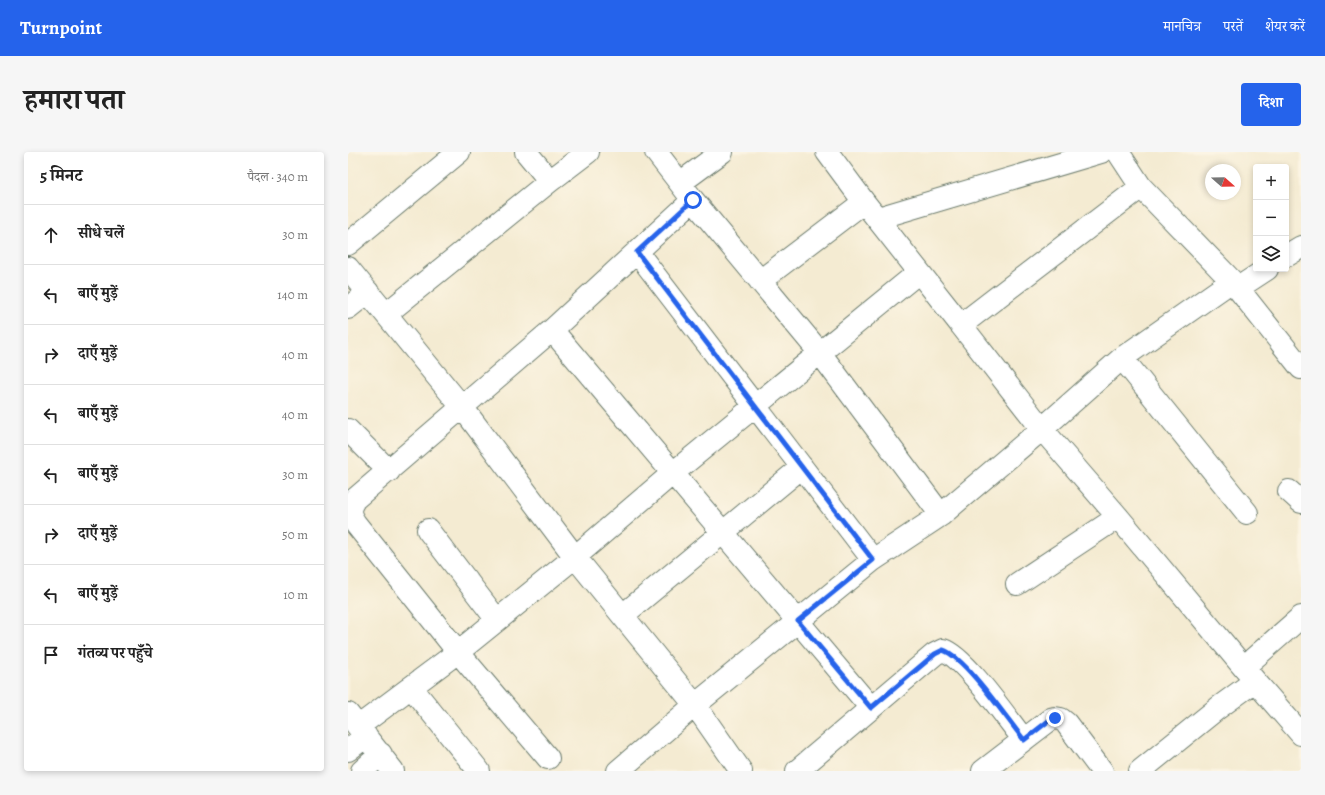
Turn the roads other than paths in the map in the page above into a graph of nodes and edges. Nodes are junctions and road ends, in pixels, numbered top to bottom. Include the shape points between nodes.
1 (459, 152) edge
2 (526, 152) edge
3 (588, 152) edge
4 (656, 152) edge
5 (722, 152) edge
6 (827, 152) edge
7 (1101, 152) edge
8 (1118, 152) edge
9 (550, 180) junction
10 (680, 183) junction
11 (1141, 187) junction
12 (693, 200) junction
13 (871, 210) junction
14 (348, 244) edge
15 (1301, 246) edge
16 (637, 252) junction
17 (1289, 254) edge
18 (348, 268) edge
19 (919, 272) junction
20 (1261, 272) edge
21 (760, 281) junction
22 (1235, 284) junction
23 (368, 292) junction
24 (348, 308) edge
25 (386, 314) junction
26 (961, 325) junction
27 (552, 330) junction
28 (820, 353) junction
29 (1122, 358) junction
30 (1301, 368) edge
31 (755, 406) junction
32 (462, 407) junction
33 (1042, 429) junction
34 (348, 430) edge
35 (802, 467) junction
36 (389, 471) junction
37 (673, 473) junction
38 (1247, 513) dead end
39 (941, 515) junction
40 (1118, 517) junction
41 (428, 530) dead end
42 (723, 533) junction
43 (575, 557) junction
44 (873, 560) junction
45 (1017, 584) dead end
46 (622, 615) junction
47 (1301, 617) edge
48 (497, 620) junction
49 (798, 621) junction
50 (458, 652) junction
51 (1249, 674) junction
52 (411, 687) junction
53 (695, 705) junction
54 (871, 708) junction
55 (358, 725) edge
56 (1301, 734) edge
57 (1024, 740) junction
58 (348, 750) edge
59 (548, 758) dead end
60 (387, 763) edge
61 (986, 770) edge
62 (362, 771) edge
63 (479, 771) edge
64 (618, 771) edge
65 (741, 771) edge
66 (797, 771) edge
67 (1102, 771) edge
68 (1140, 771) edge

1 - 14 street
2 - 9 street
3 - 9 street
4 - 10 street
5 - 10 street
6 - 13 street
7 - 13 street
8 - 11 street
9 - 25 street
10 - 12 street
11 - 22 street
11 - 26 street
12 - 16 street
12 - 21 street
13 - 19 street
13 - 21 street
15 - 17 street
16 - 27 street
16 - 31 street
18 - 23 street
19 - 26 street
19 - 28 street
20 - 22 street
21 - 28 street
22 - 29 street
22 - 30 street
23 - 24 street
23 - 25 street
25 - 32 street
26 - 33 street
27 - 32 street
27 - 37 street
28 - 31 street
28 - 39 street
29 - 33 street
29 - 38 street
31 - 35 street
31 - 37 street
32 - 36 street
32 - 43 street
33 - 39 street
33 - 40 street
34 - 36 street
35 - 42 street
35 - 44 street
36 - 50 street via 350,505 350,516
37 - 42 street
37 - 43 street
39 - 44 street
40 - 45 street
40 - 51 street
41 - 48 street
42 - 46 street
42 - 49 street
43 - 46 street
43 - 48 street
44 - 49 street
46 - 53 street
47 - 51 street
48 - 50 street
49 - 53 street
49 - 54 street
50 - 52 street
50 - 59 street
51 - 56 street
51 - 68 street via 1218,708
52 - 55 street
52 - 63 street
53 - 64 street
53 - 65 street
54 - 57 street via 943,650 950,652 972,674
54 - 66 street
55 - 58 street
55 - 60 street
57 - 61 street
57 - 67 street via 1051,719 1061,719 1066,722
60 - 62 street

